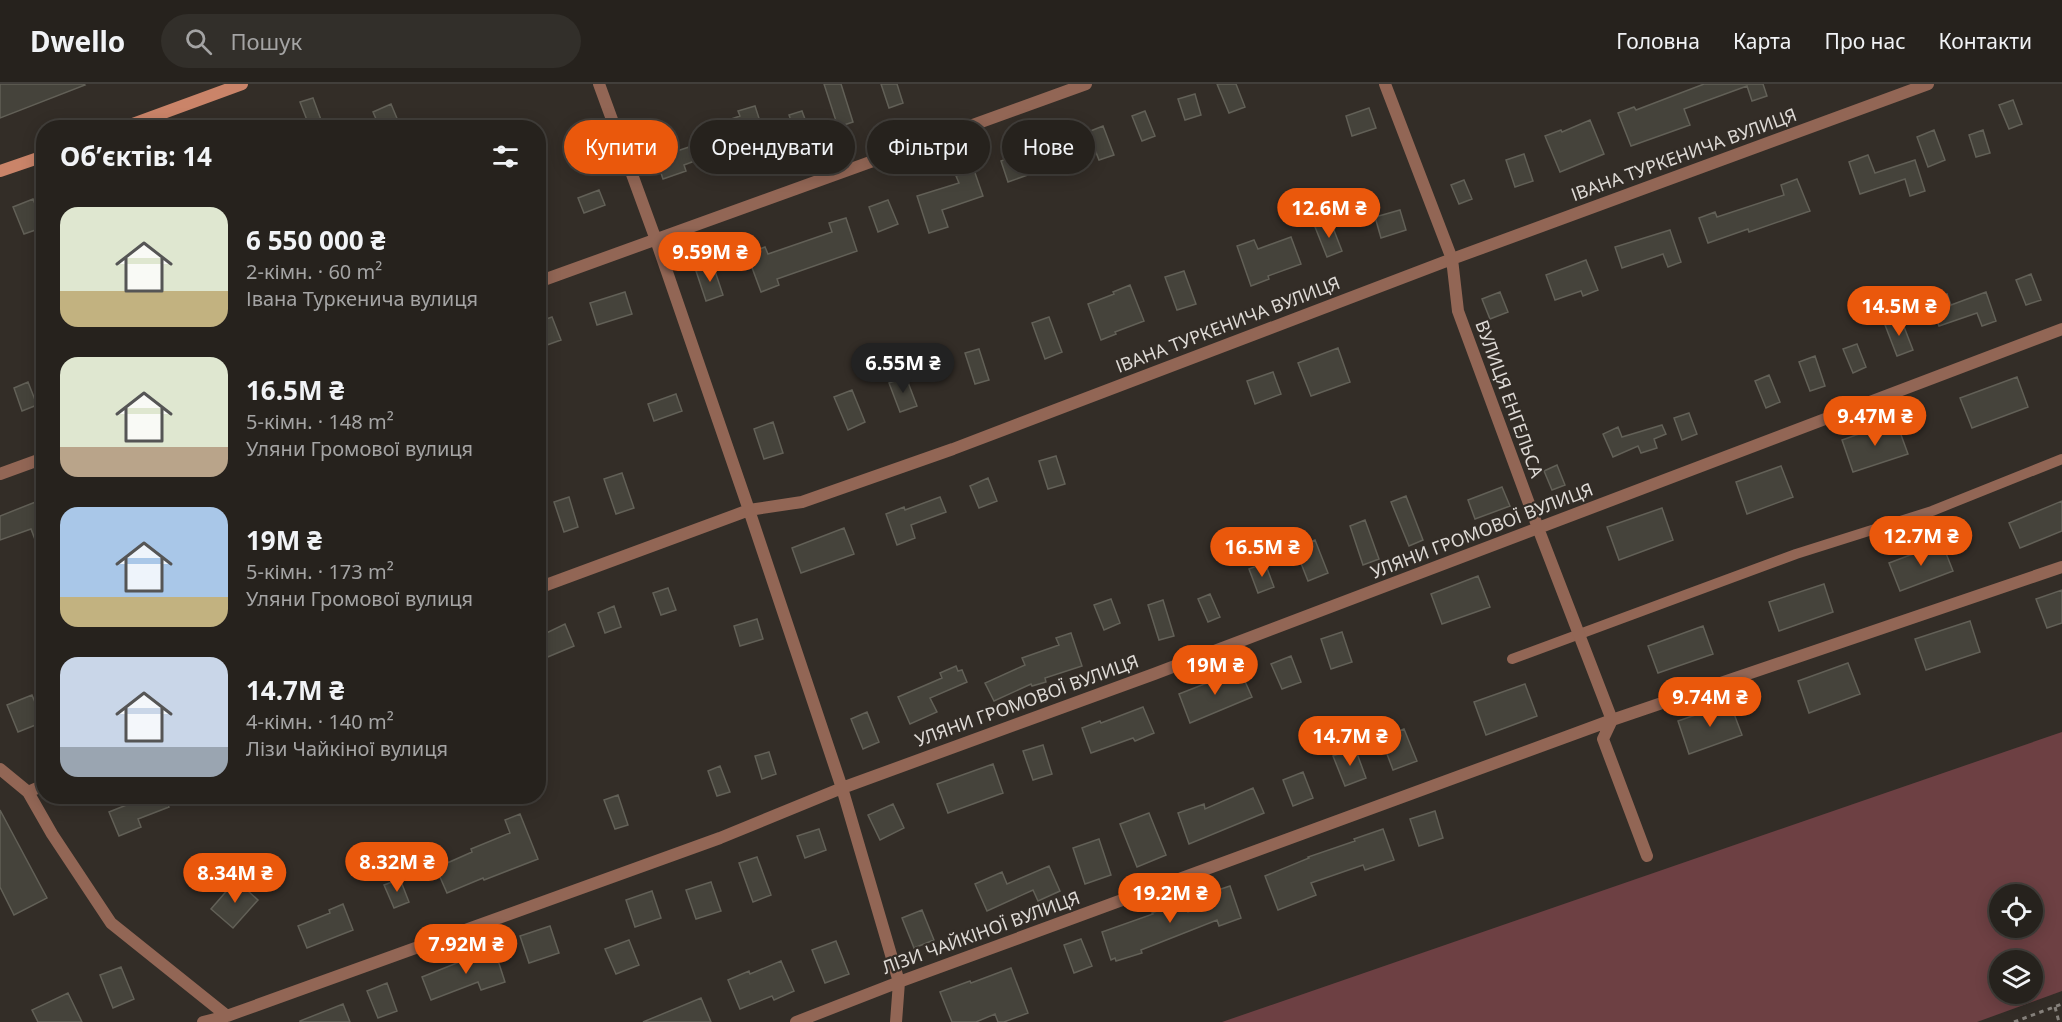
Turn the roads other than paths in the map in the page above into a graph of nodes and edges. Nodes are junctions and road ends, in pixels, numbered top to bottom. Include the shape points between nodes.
1 (242, 84) edge
2 (599, 84) edge
3 (1086, 84) edge
4 (1385, 84) edge
5 (1928, 84) edge
6 (144, 120) edge
7 (36, 159) edge
8 (0, 171) edge
9 (656, 240) junction
10 (1452, 259) junction
11 (546, 279) edge
12 (2062, 329) edge
13 (2062, 459) edge
14 (36, 461) edge
15 (0, 474) edge
16 (750, 510) junction
17 (1538, 528) junction
18 (2062, 567) edge
19 (546, 585) edge
20 (1578, 634) junction
21 (1512, 659) dead end
22 (1612, 720) junction
23 (0, 769) edge
24 (36, 788) edge
25 (842, 788) junction
26 (28, 792) junction
27 (1647, 856) dead end
28 (899, 982) junction
29 (226, 1016) junction
30 (203, 1022) edge
31 (796, 1022) edge
32 (896, 1022) edge

1 - 6 street
2 - 9 street
3 - 9 street
4 - 10 street, ВУЛИЦЯ ЕНГЕЛЬСА
5 - 10 street, ІВАНА ТУРКЕНИЧА ВУЛИЦЯ
7 - 8 street
9 - 11 street
9 - 16 street
10 - 16 street, ІВАНА ТУРКЕНИЧА ВУЛИЦЯ via 953,449 802,502
10 - 17 street, ВУЛИЦЯ ЕНГЕЛЬСА via 1458,311
12 - 17 street, УЛЯНИ ГРОМОВОЇ ВУЛИЦЯ
13 - 20 lane via 1932,511 1796,555
14 - 15 street
16 - 19 street, ІВАНА ТУРКЕНИЧА ВУЛИЦЯ
16 - 25 street
17 - 20 street, ВУЛИЦЯ ЕНГЕЛЬСА
17 - 25 street, УЛЯНИ ГРОМОВОЇ ВУЛИЦЯ
18 - 22 street, ЛІЗИ ЧАЙКІНОЇ ВУЛИЦЯ
20 - 21 lane
20 - 22 street, ВУЛИЦЯ ЕНГЕЛЬСА
22 - 27 street via 1603,739
22 - 28 street, ЛІЗИ ЧАЙКІНОЇ ВУЛИЦЯ
23 - 26 street
24 - 26 street
25 - 28 street
25 - 29 street, УЛЯНИ ГРОМОВОЇ ВУЛИЦЯ via 720,838
26 - 29 street via 111,923
28 - 31 street, ЛІЗИ ЧАЙКІНОЇ ВУЛИЦЯ
28 - 32 street
29 - 30 street, УЛЯНИ ГРОМОВОЇ ВУЛИЦЯ

